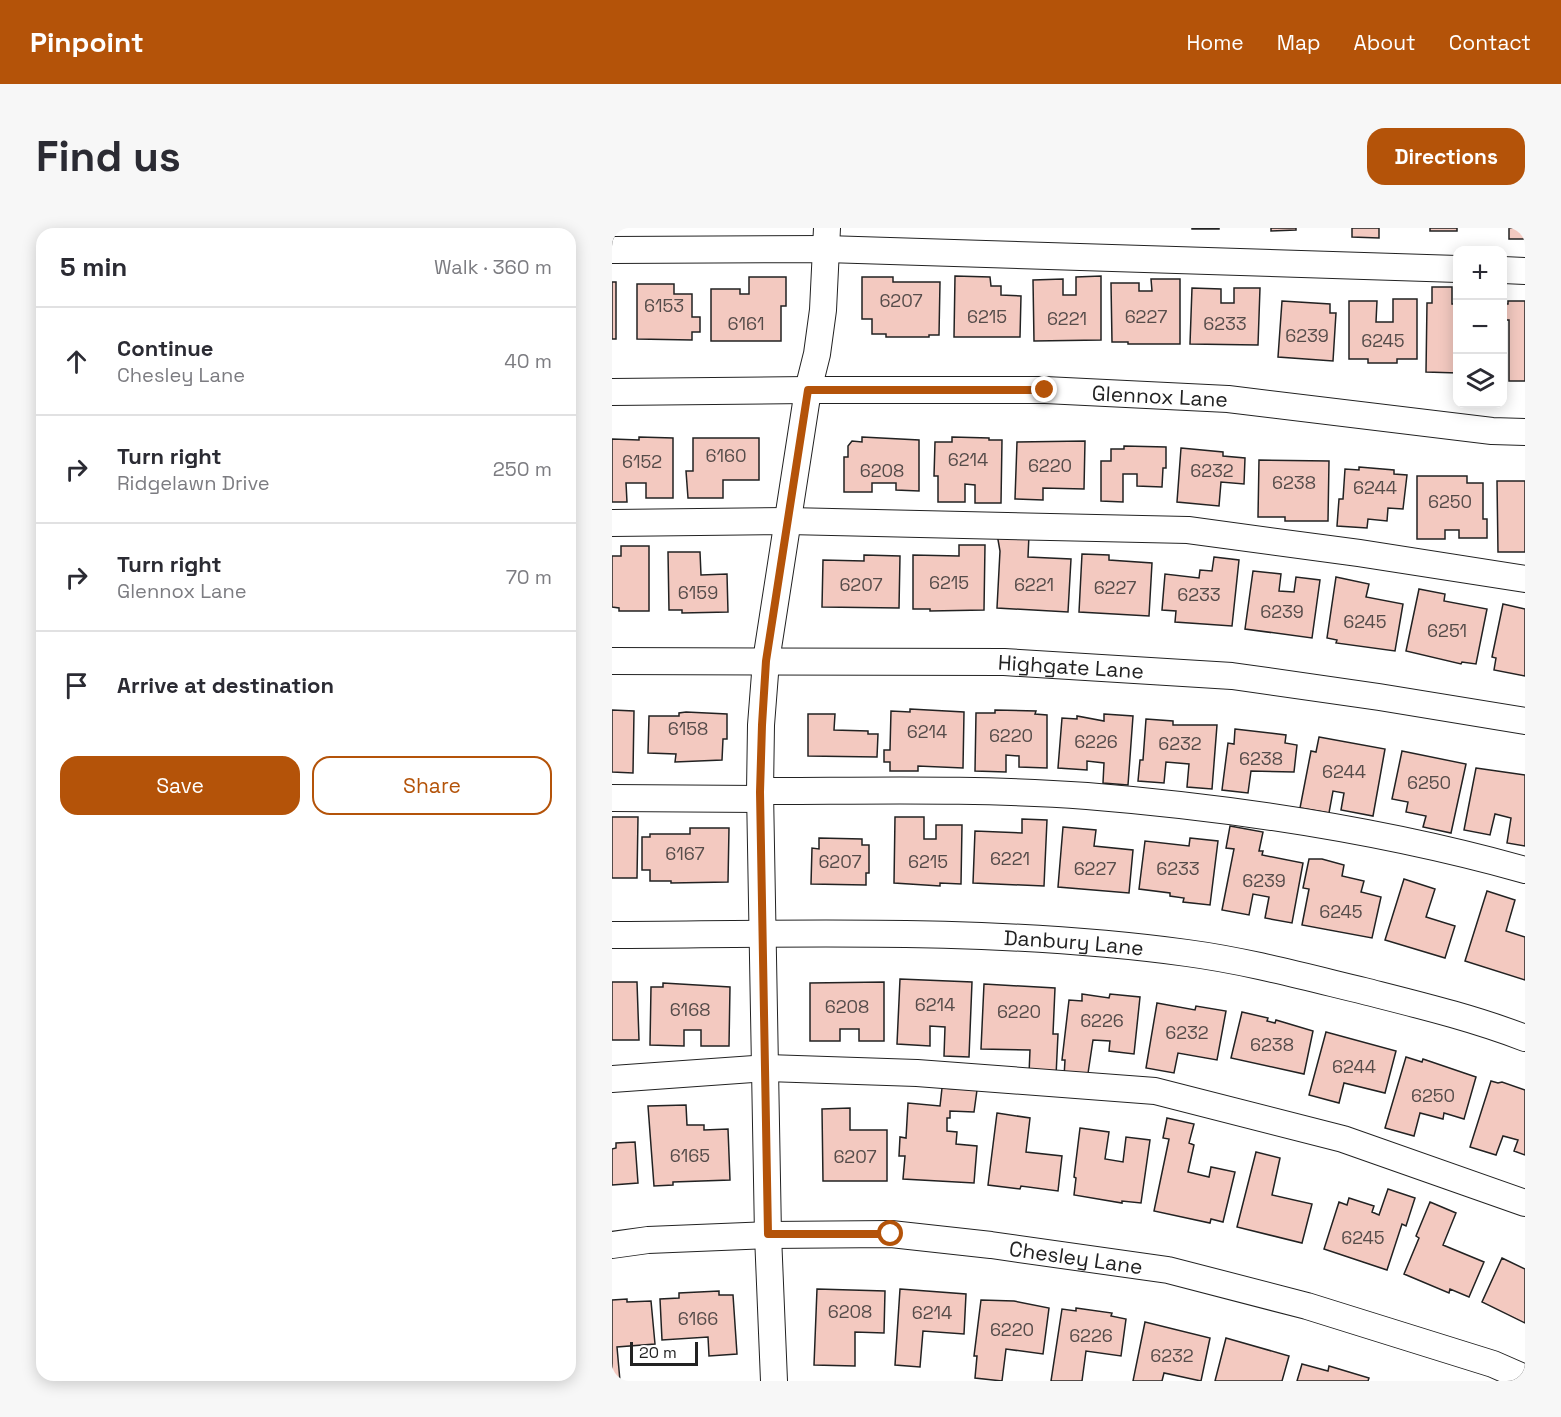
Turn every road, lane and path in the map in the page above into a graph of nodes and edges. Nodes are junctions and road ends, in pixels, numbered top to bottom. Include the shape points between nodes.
1 (826, 239) edge
2 (612, 250) edge
3 (1453, 269) edge
4 (1507, 270) edge
5 (1525, 271) edge
6 (808, 390) junction
7 (612, 392) edge
8 (1525, 432) edge
9 (788, 521) junction
10 (612, 523) edge
11 (1525, 579) edge
12 (612, 661) edge
13 (766, 661) junction
14 (1525, 721) edge
15 (760, 795) junction
16 (612, 798) edge
17 (1525, 870) edge
18 (764, 934) junction
19 (612, 935) edge
20 (1525, 1038) edge
21 (766, 1068) junction
22 (612, 1079) edge
23 (1525, 1203) edge
24 (768, 1234) junction
25 (612, 1245) edge
26 (1525, 1378) edge
27 (774, 1381) edge

1 - 2 street
1 - 3 street
1 - 6 street via 823,310
4 - 5 street
6 - 7 street, Glennox Lane
6 - 8 street, Glennox Lane via 1045,390 1228,399
6 - 9 street
9 - 10 street
9 - 11 street via 1188,530
9 - 13 street
12 - 13 street, Highgate Lane
13 - 14 street, Highgate Lane via 1004,662 1232,676
13 - 15 street
15 - 16 street
15 - 17 street via 942,791 1085,796 1228,810 1346,828 1445,848
15 - 18 street
18 - 19 street, Danbury Lane
18 - 20 street, Danbury Lane via 1024,937 1189,953 1443,1011
18 - 21 street
21 - 22 street
21 - 23 street via 917,1073 1155,1091 1343,1139
21 - 24 street
24 - 25 street, Chesley Lane
24 - 26 street, Chesley Lane via 891,1234 1168,1270 1307,1306 1493,1364
24 - 27 street

